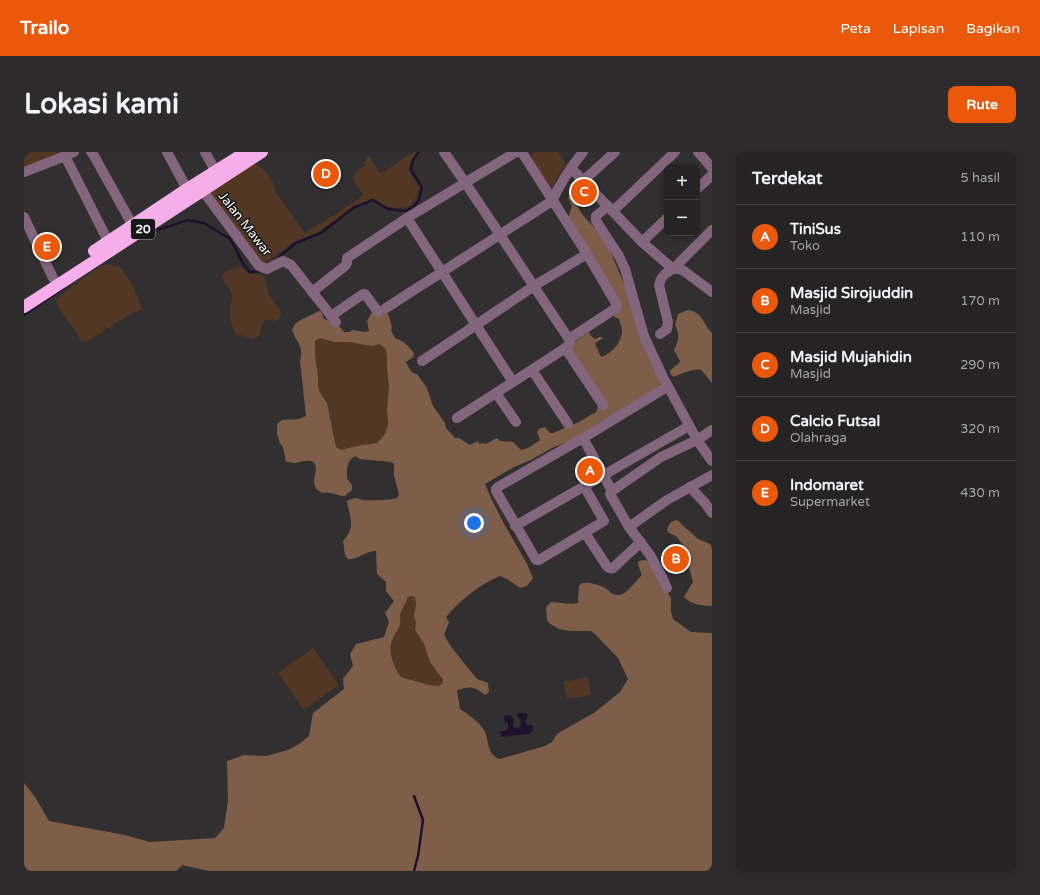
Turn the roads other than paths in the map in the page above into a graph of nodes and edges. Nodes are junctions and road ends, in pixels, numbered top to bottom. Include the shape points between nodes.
1 (91, 152) edge
2 (167, 152) edge
3 (205, 152) edge
4 (246, 152) edge
5 (262, 152) edge
6 (444, 152) edge
7 (516, 152) edge
8 (520, 152) edge
9 (583, 152) edge
10 (615, 152) edge
11 (675, 152) edge
12 (702, 153) edge
13 (69, 154) edge
14 (571, 168) junction
15 (712, 168) edge
16 (24, 172) edge
17 (216, 172) junction
18 (712, 175) edge
19 (584, 180) junction
20 (465, 182) junction
21 (700, 186) edge
22 (187, 189) junction
23 (203, 191) junction
24 (552, 201) junction
25 (611, 209) junction
26 (24, 217) edge
27 (407, 218) junction
28 (664, 221) edge
29 (133, 226) junction
30 (712, 230) edge
31 (501, 234) junction
32 (642, 242) junction
33 (111, 245) junction
34 (587, 254) junction
35 (673, 269) junction
36 (442, 272) junction
37 (53, 278) junction
38 (534, 286) junction
39 (312, 292) junction
40 (712, 292) edge
41 (24, 296) edge
42 (24, 306) edge
43 (476, 325) junction
44 (660, 334) dead end
45 (567, 344) junction
46 (422, 361) dead end
47 (532, 370) junction
48 (513, 382) junction
49 (667, 387) junction
50 (496, 393) junction
51 (603, 405) dead end
52 (457, 418) dead end
53 (516, 422) dead end
54 (568, 424) dead end
55 (689, 426) junction
56 (712, 430) edge
57 (582, 438) junction
58 (697, 440) junction
59 (712, 461) edge
60 (603, 475) junction
61 (712, 475) edge
62 (584, 486) junction
63 (690, 487) junction
64 (612, 492) junction
65 (712, 513) edge
66 (515, 526) junction
67 (629, 527) junction
68 (585, 533) junction
69 (641, 542) junction
70 (667, 588) dead end

1 - 29 street
2 - 22 street
3 - 17 street
4 - 17 highway, 20
5 - 23 highway, 20
6 - 20 street
7 - 20 street
8 - 24 street
9 - 14 street
10 - 19 street
11 - 25 street
12 - 15 street
13 - 16 street
13 - 33 street
14 - 19 street
14 - 24 street
17 - 22 highway, 20
18 - 21 street
19 - 25 street
20 - 27 street
20 - 31 street
22 - 29 highway, 20
23 - 33 highway, 20
23 - 39 street, Jalan Mawar via 259,266 271,267 284,261
24 - 31 street
24 - 34 street
25 - 32 street
25 - 49 street via 596,216 596,222 625,269 644,336
26 - 37 street
27 - 36 street
27 - 39 street via 347,258 345,266
28 - 32 street
29 - 33 highway, 20
30 - 35 street
31 - 36 street
31 - 38 street
32 - 35 street
33 - 37 highway, 20
33 - 42 highway, 20
34 - 38 street
34 - 45 street via 617,306
35 - 40 street via 684,271
35 - 44 street via 665,274 659,283 668,322 667,329
36 - 39 street, Jalan Mawar via 382,310 363,294 333,319
36 - 43 street
37 - 41 highway, 20
38 - 43 street
38 - 45 street
43 - 46 street
43 - 48 street
45 - 47 street
45 - 51 street
47 - 48 street
47 - 54 street
48 - 50 street
49 - 55 street
49 - 57 street
50 - 52 street
50 - 53 street
55 - 58 street
55 - 60 street
56 - 58 street
57 - 60 street
57 - 66 street via 496,489
58 - 59 street
58 - 64 street via 661,458
60 - 62 street
60 - 64 street
61 - 63 street
62 - 66 street
62 - 68 street via 604,521
63 - 65 street
63 - 67 street
64 - 67 street via 610,494
66 - 68 street via 536,560
67 - 69 street
68 - 69 street via 611,569
69 - 70 street

